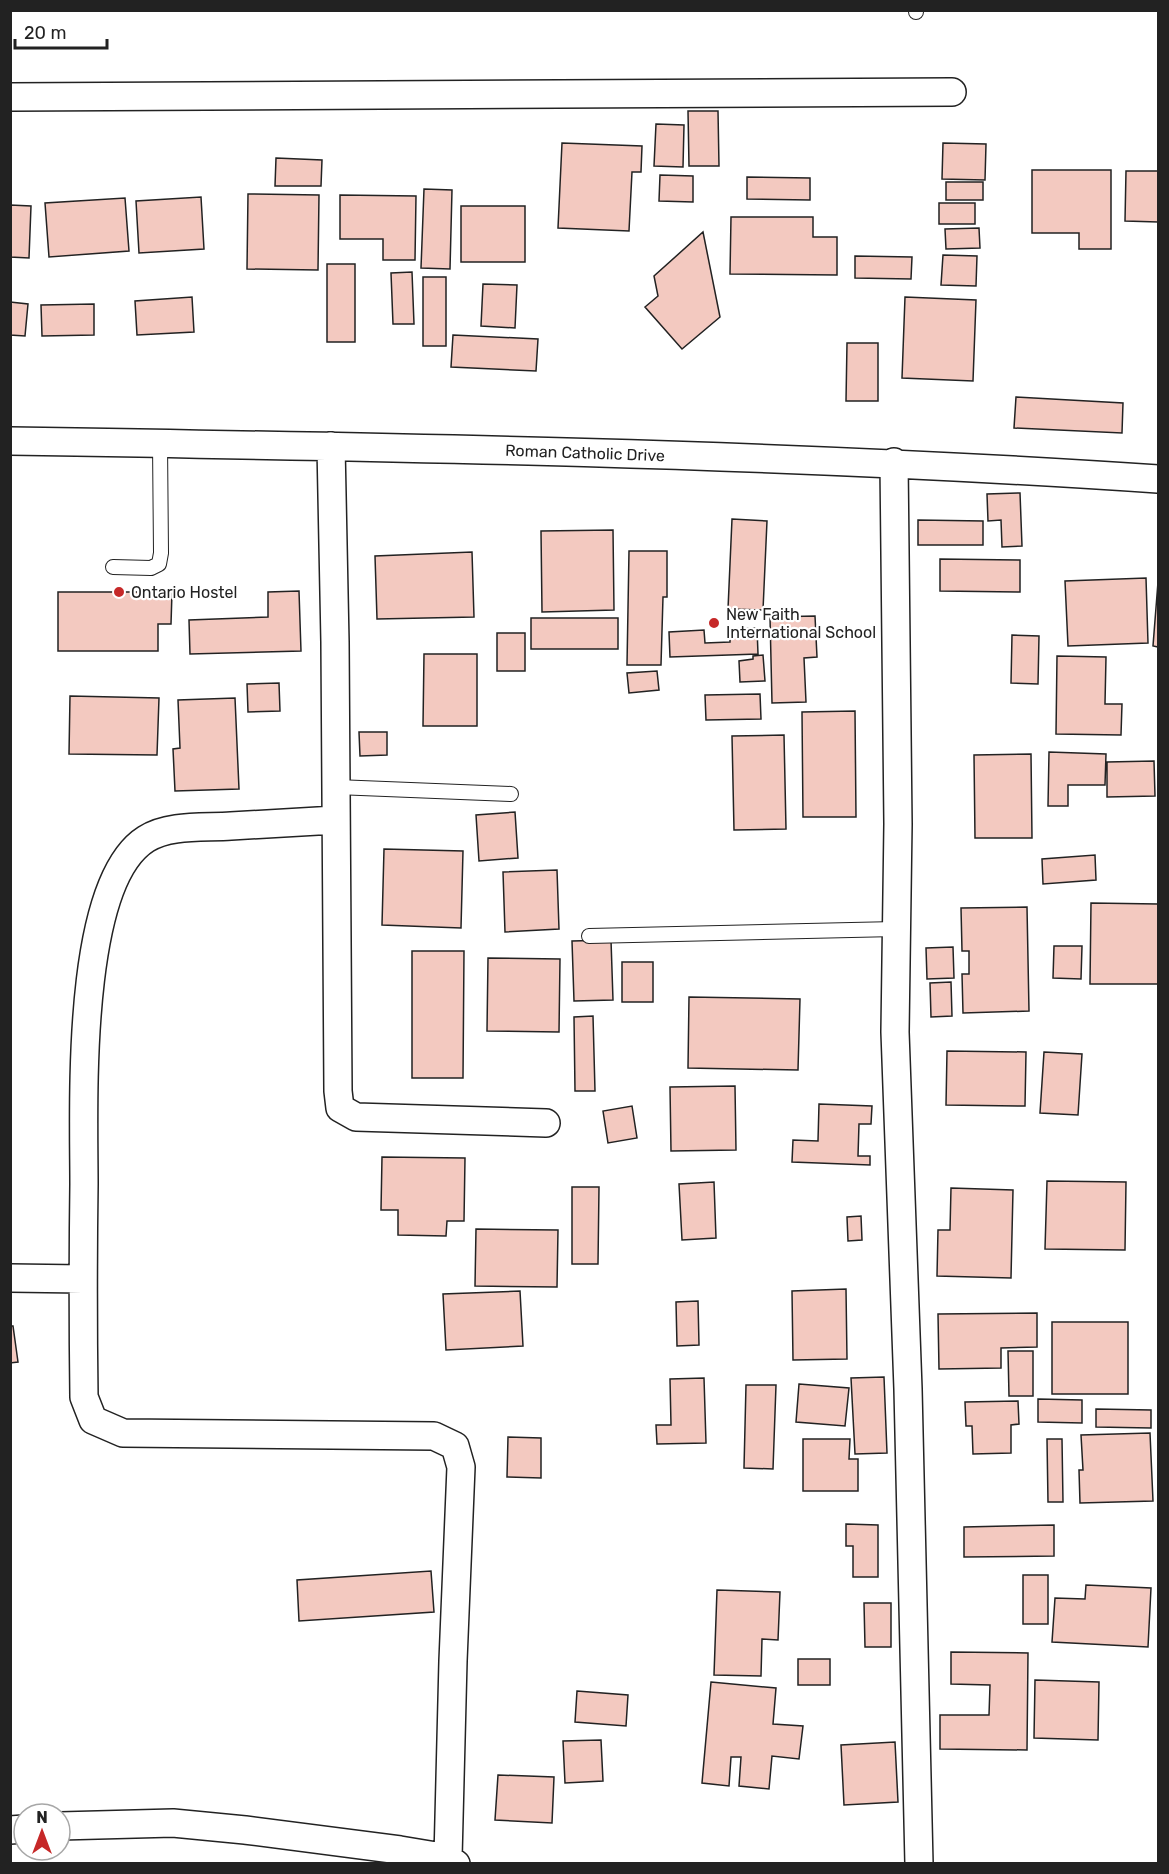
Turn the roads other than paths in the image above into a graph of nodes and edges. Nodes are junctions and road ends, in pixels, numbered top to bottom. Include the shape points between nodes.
1 (952, 92) dead end
2 (10, 97) edge
3 (10, 441) edge
4 (160, 443) junction
5 (331, 446) junction
6 (894, 462) junction
7 (1158, 479) edge
8 (113, 567) dead end
9 (336, 787) junction
10 (511, 794) dead end
11 (335, 820) junction
12 (896, 929) junction
13 (589, 936) dead end
14 (546, 1123) dead end
15 (10, 1278) edge
16 (82, 1279) junction
17 (72, 1826) edge
18 (452, 1861) edge
19 (919, 1863) edge

1 - 2 street
3 - 4 street, Roman Catholic Drive
4 - 5 street, Roman Catholic Drive
4 - 8 lane via 159,564 151,568
5 - 6 street, Roman Catholic Drive
5 - 9 street
6 - 7 street, Roman Catholic Drive
6 - 12 street
9 - 10 lane
9 - 11 street
11 - 14 street via 340,1108 356,1117
11 - 16 street via 160,832 130,854 121,870 102,920 89,984 83,1100
12 - 13 lane
12 - 19 street via 895,1032 908,1378
15 - 16 street
16 - 18 street via 84,1397 93,1420 123,1433 434,1436 455,1446 461,1467 453,1660
17 - 18 street via 173,1823

